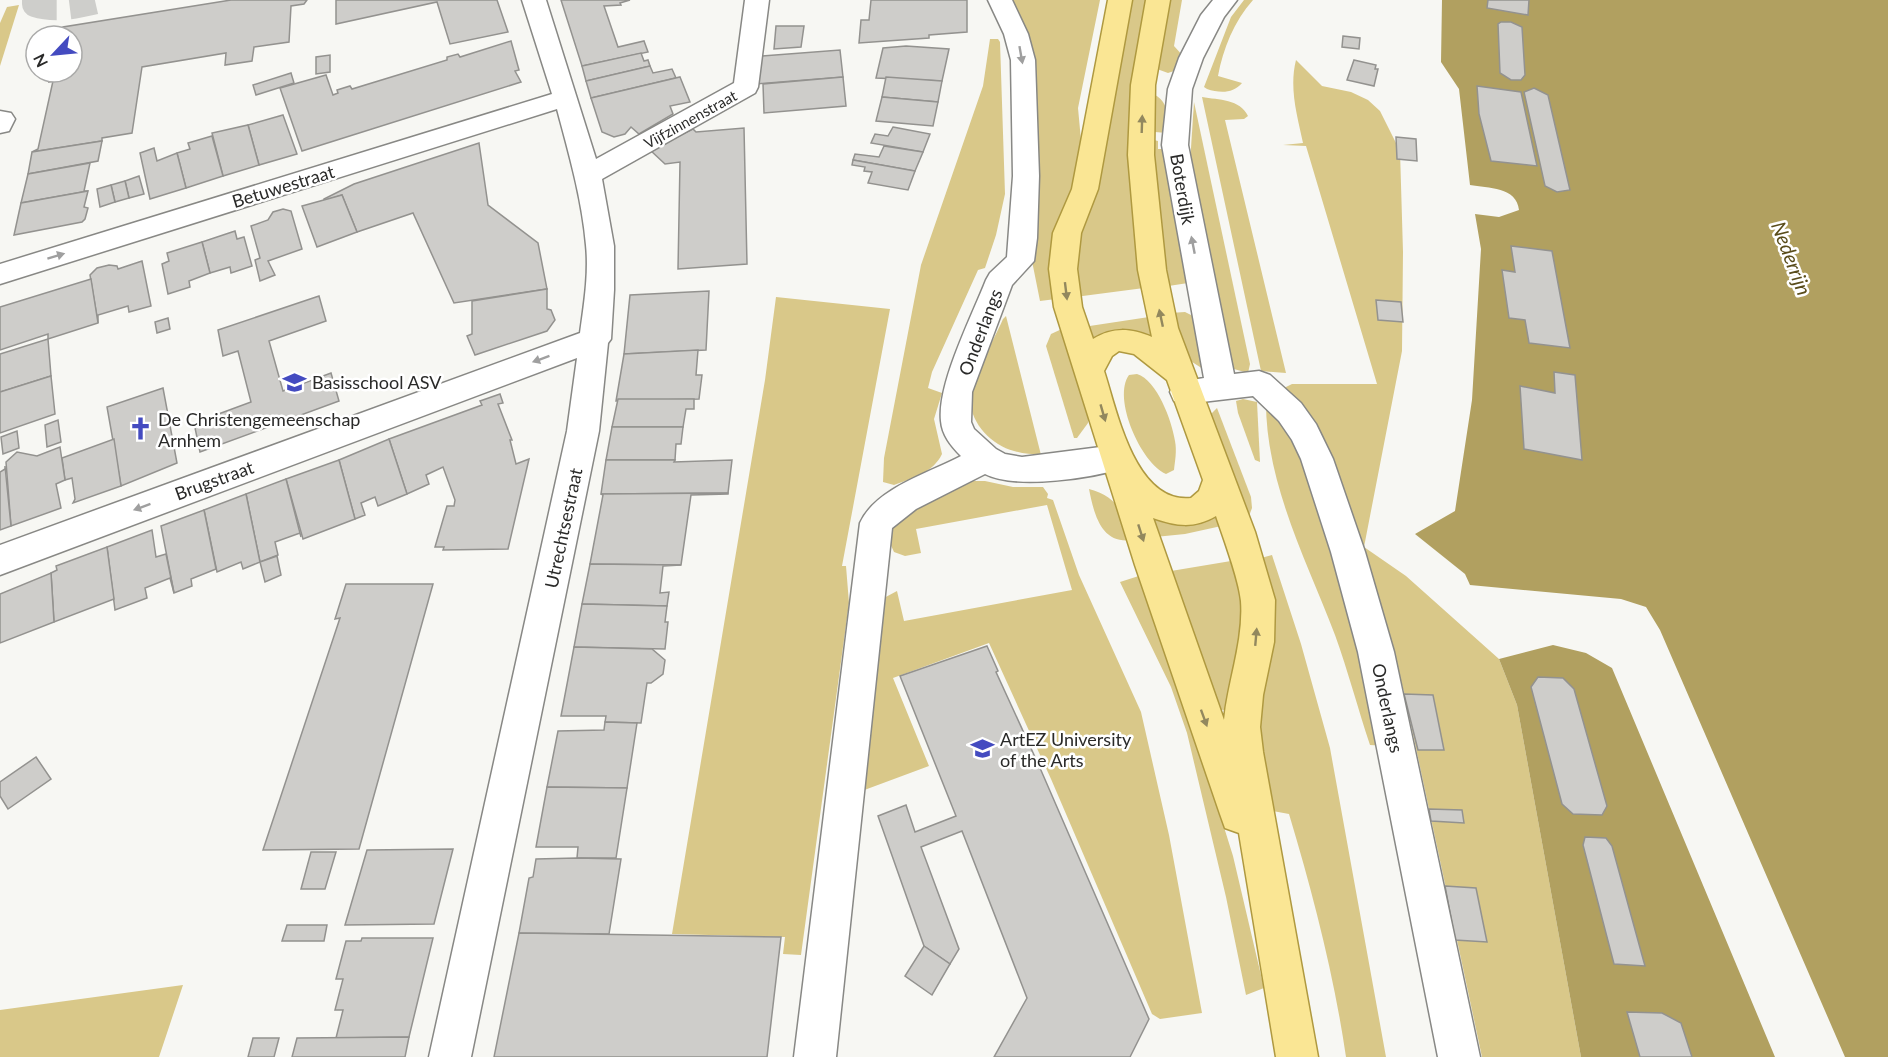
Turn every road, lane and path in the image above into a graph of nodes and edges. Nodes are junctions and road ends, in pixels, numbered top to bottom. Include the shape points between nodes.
1 (534, 0) edge
2 (757, 0) edge
3 (1158, 0) edge
4 (1225, 0) edge
5 (1000, 1) edge
6 (1116, 6) edge
7 (566, 98) junction
8 (588, 175) junction
9 (0, 274) edge
10 (596, 339) junction
11 (1089, 370) junction
12 (1182, 382) junction
13 (1221, 387) junction
14 (985, 458) junction
15 (1116, 458) junction
16 (1219, 479) junction
17 (0, 560) edge
18 (1271, 900) junction
19 (450, 1057) edge
20 (815, 1057) edge
21 (1297, 1057) edge
22 (1459, 1057) edge

1 - 7 street, Utrechtsestraat
2 - 8 street, Vijfzinnenstraat via 746,87
12 -> 3 main road via 1163,328 1152,270 1141,155 1143,85
13 -> 4 street, Boterdijk via 1175,145 1180,89 1191,58
5 -> 14 street, Onderlangs via 1023,60 1026,176 1020,261 1000,280 957,392 956,415 961,436
6 -> 11 main road via 1094,147 1085,189 1067,233 1063,269 1068,307
7 - 8 street, Utrechtsestraat
9 -> 7 street, Betuwestraat
8 - 10 street, Utrechtsestraat via 600,246
10 -> 17 street, Brugstraat
10 - 19 street, Utrechtsestraat via 581,442
11 - 12 main road via 1104,346 1121,340 1157,353
11 -> 15 main road
12 - 13 street
12 - 16 main road
13 - 22 street, Onderlangs via 1258,384 1290,412 1317,459 1376,651
14 - 15 street, Onderlangs via 999,466 1022,470
14 - 20 street via 899,501 876,523
15 - 16 main road via 1141,493 1158,506 1177,512 1194,511 1210,502
15 -> 18 main road
18 -> 16 main road via 1242,727 1256,642 1258,600
18 - 21 main road

